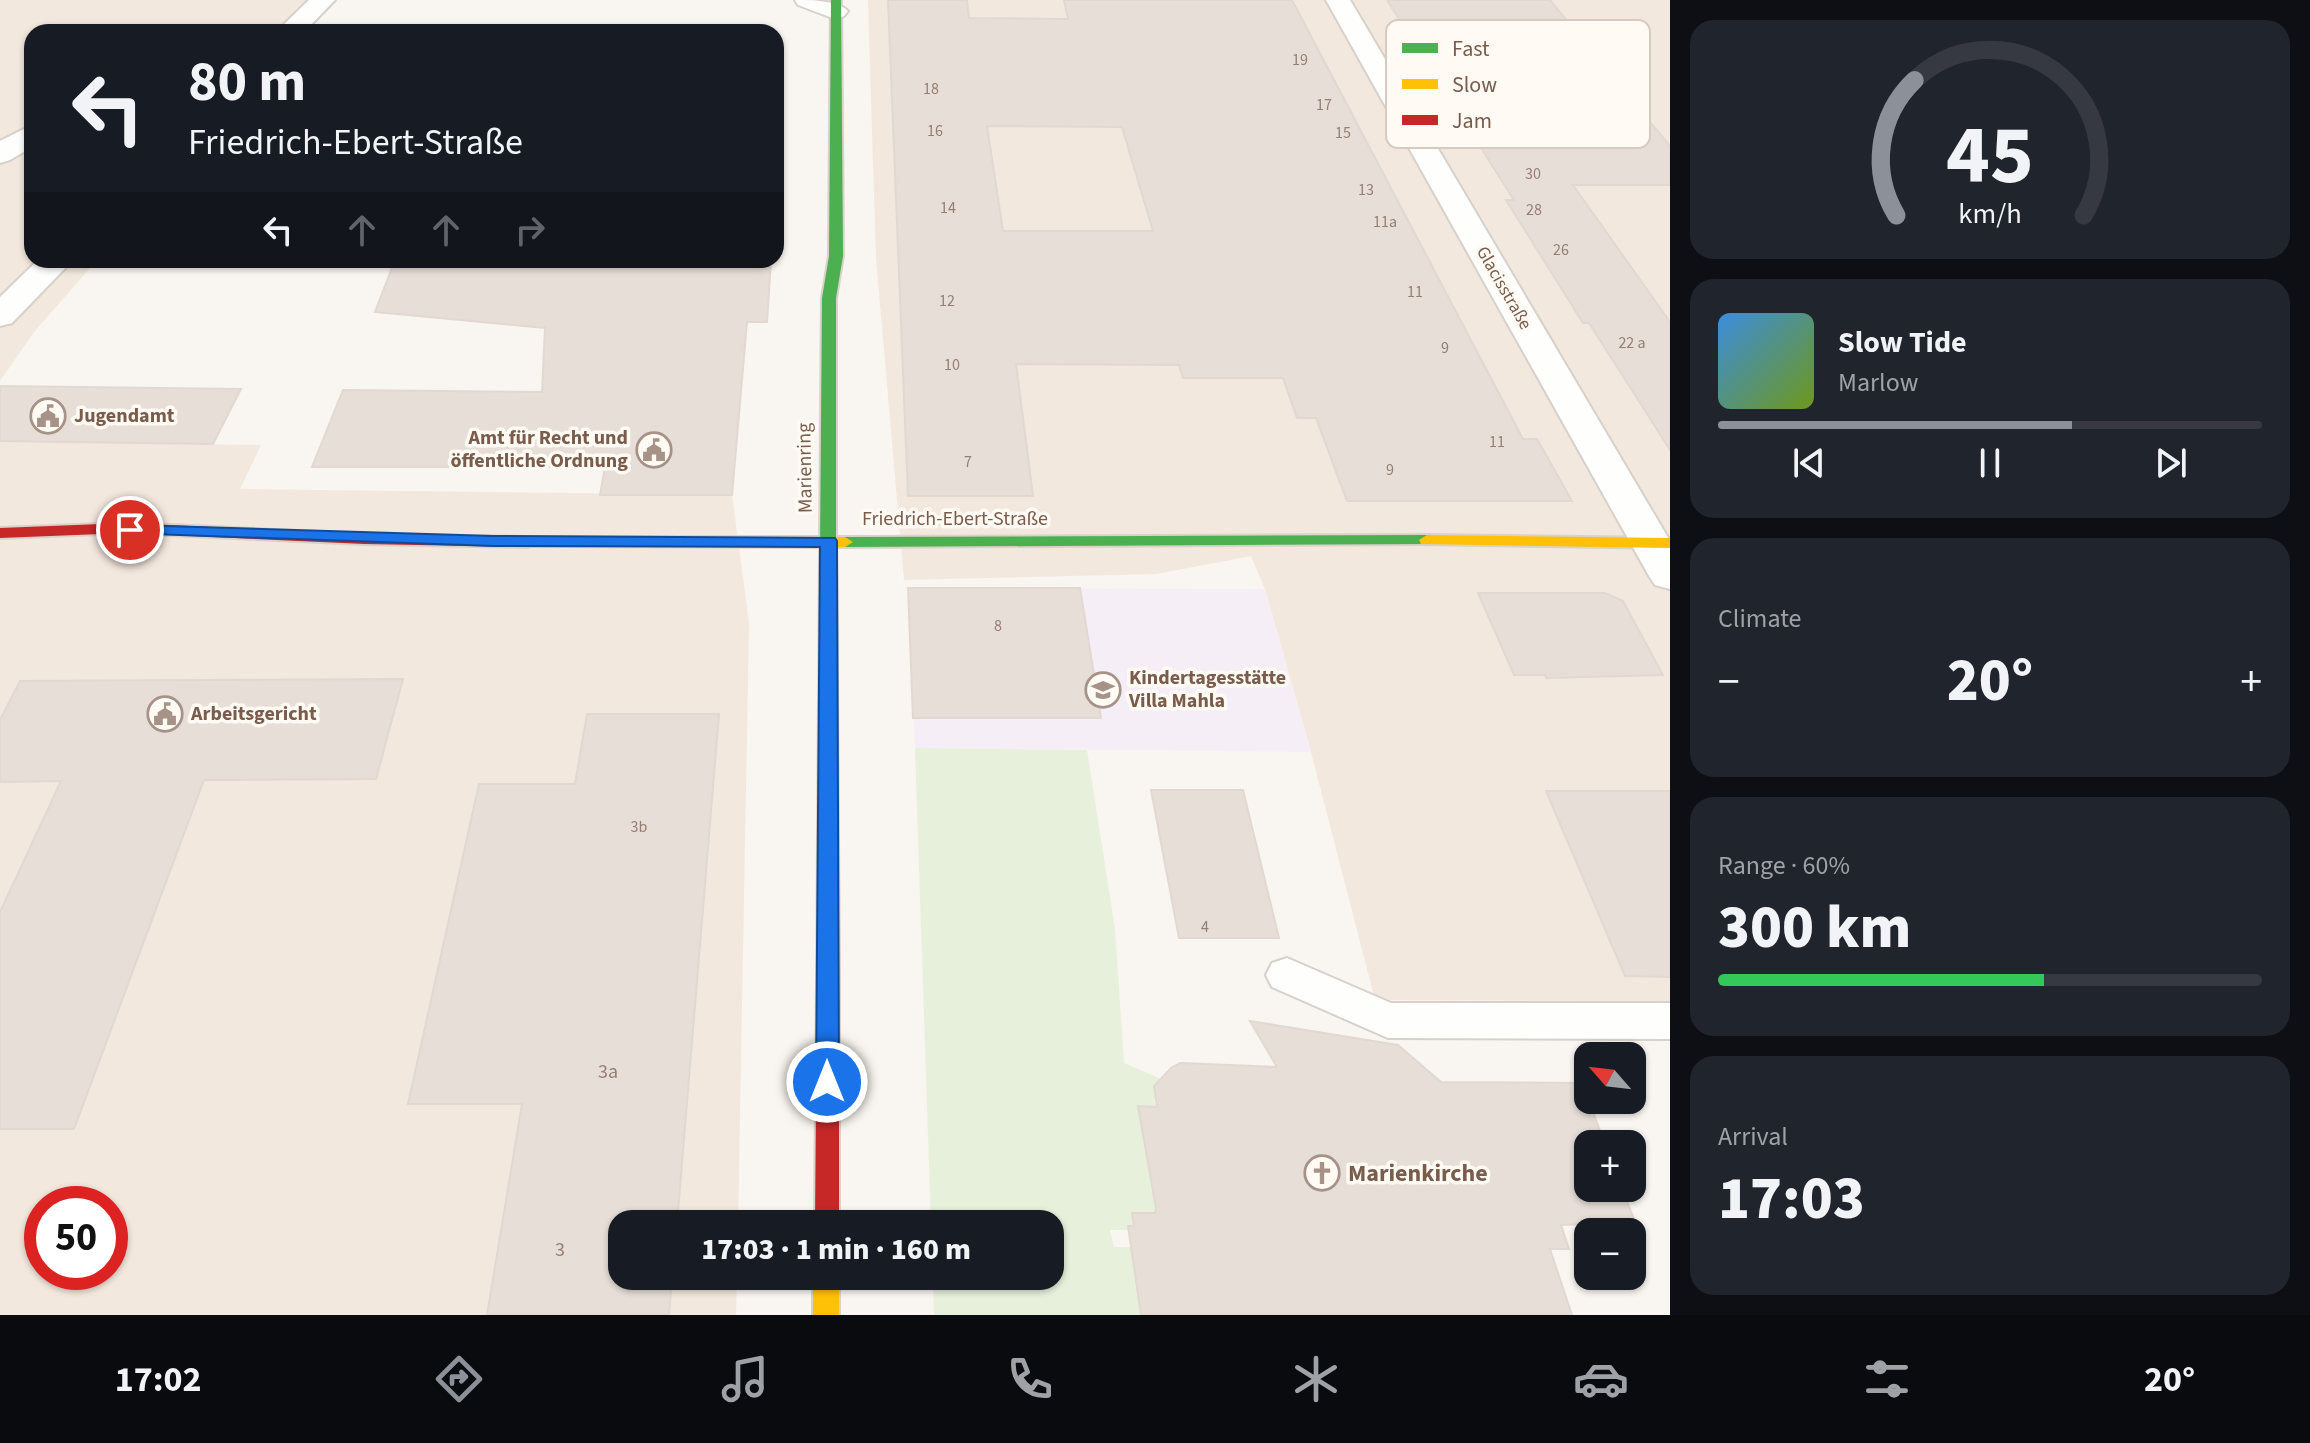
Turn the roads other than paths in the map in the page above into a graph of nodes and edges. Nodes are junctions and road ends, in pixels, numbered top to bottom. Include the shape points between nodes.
1 (323, 0) edge
2 (807, 0) edge
3 (1338, 0) edge
4 (836, 6) edge
5 (298, 24) edge
6 (1386, 81) edge
7 (24, 126) edge
8 (1426, 148) edge
9 (0, 154) edge
10 (49, 268) edge
11 (0, 316) edge
12 (0, 533) edge
13 (829, 541) junction
14 (1660, 543) edge
15 (1670, 576) edge
16 (1287, 975) dead end
17 (1670, 1021) edge
18 (827, 1210) edge
19 (826, 1290) edge
20 (826, 1315) edge

1 - 5 street
2 - 4 street
3 - 6 street, Glacisstraße
4 - 13 main road, Marienring
7 - 9 street
8 - 14 street, Glacisstraße
10 - 11 street
12 - 13 main road, Friedrich-Ebert-Straße via 210,530 356,538
13 - 14 main road, Friedrich-Ebert-Straße
13 - 18 main road, Marienring
14 - 15 street, Glacisstraße
16 - 17 lane via 1388,1020
19 - 20 main road

